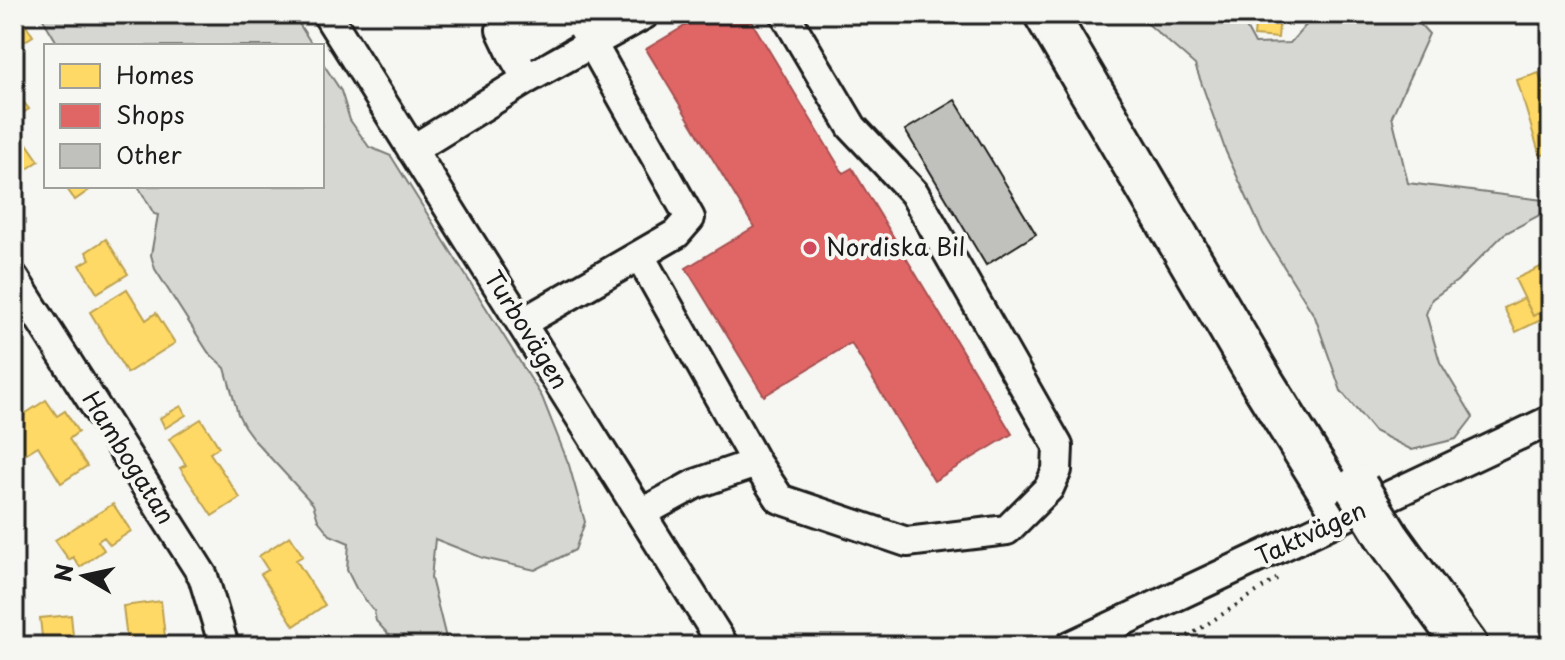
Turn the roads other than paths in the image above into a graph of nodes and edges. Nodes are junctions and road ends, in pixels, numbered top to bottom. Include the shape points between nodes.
1 (327, 14) edge
2 (527, 14) edge
3 (576, 14) edge
4 (645, 14) edge
5 (785, 14) edge
6 (1046, 14) edge
7 (1079, 14) edge
8 (591, 43) junction
9 (512, 53) junction
10 (527, 79) junction
11 (412, 150) junction
12 (640, 256) junction
13 (14, 278) edge
14 (522, 323) junction
15 (1551, 420) edge
16 (756, 463) junction
17 (1347, 495) junction
18 (642, 513) junction
19 (1377, 542) junction
20 (224, 646) edge
21 (724, 646) edge
22 (1070, 646) edge
23 (1440, 646) edge
24 (1466, 646) edge

1 - 11 street, Turbovägen
2 - 9 street via 501,30
3 - 8 street
3 - 9 street
4 - 8 street
5 - 16 street via 852,127 914,193 1058,446 1057,470 1049,488 1007,530 907,542 780,499
6 - 17 highway via 1262,382
7 - 17 highway
8 - 10 street
8 - 12 street via 690,218 676,234
9 - 10 street
10 - 11 street
11 - 14 street, Turbovägen
12 - 14 street
12 - 16 street
13 - 20 street, Hambogatan via 203,576
14 - 18 street, Turbovägen
15 - 22 street, Taktvägen
16 - 18 street via 695,484
17 - 19 highway, bridge
18 - 21 street, Turbovägen
19 - 23 highway
19 - 24 highway

